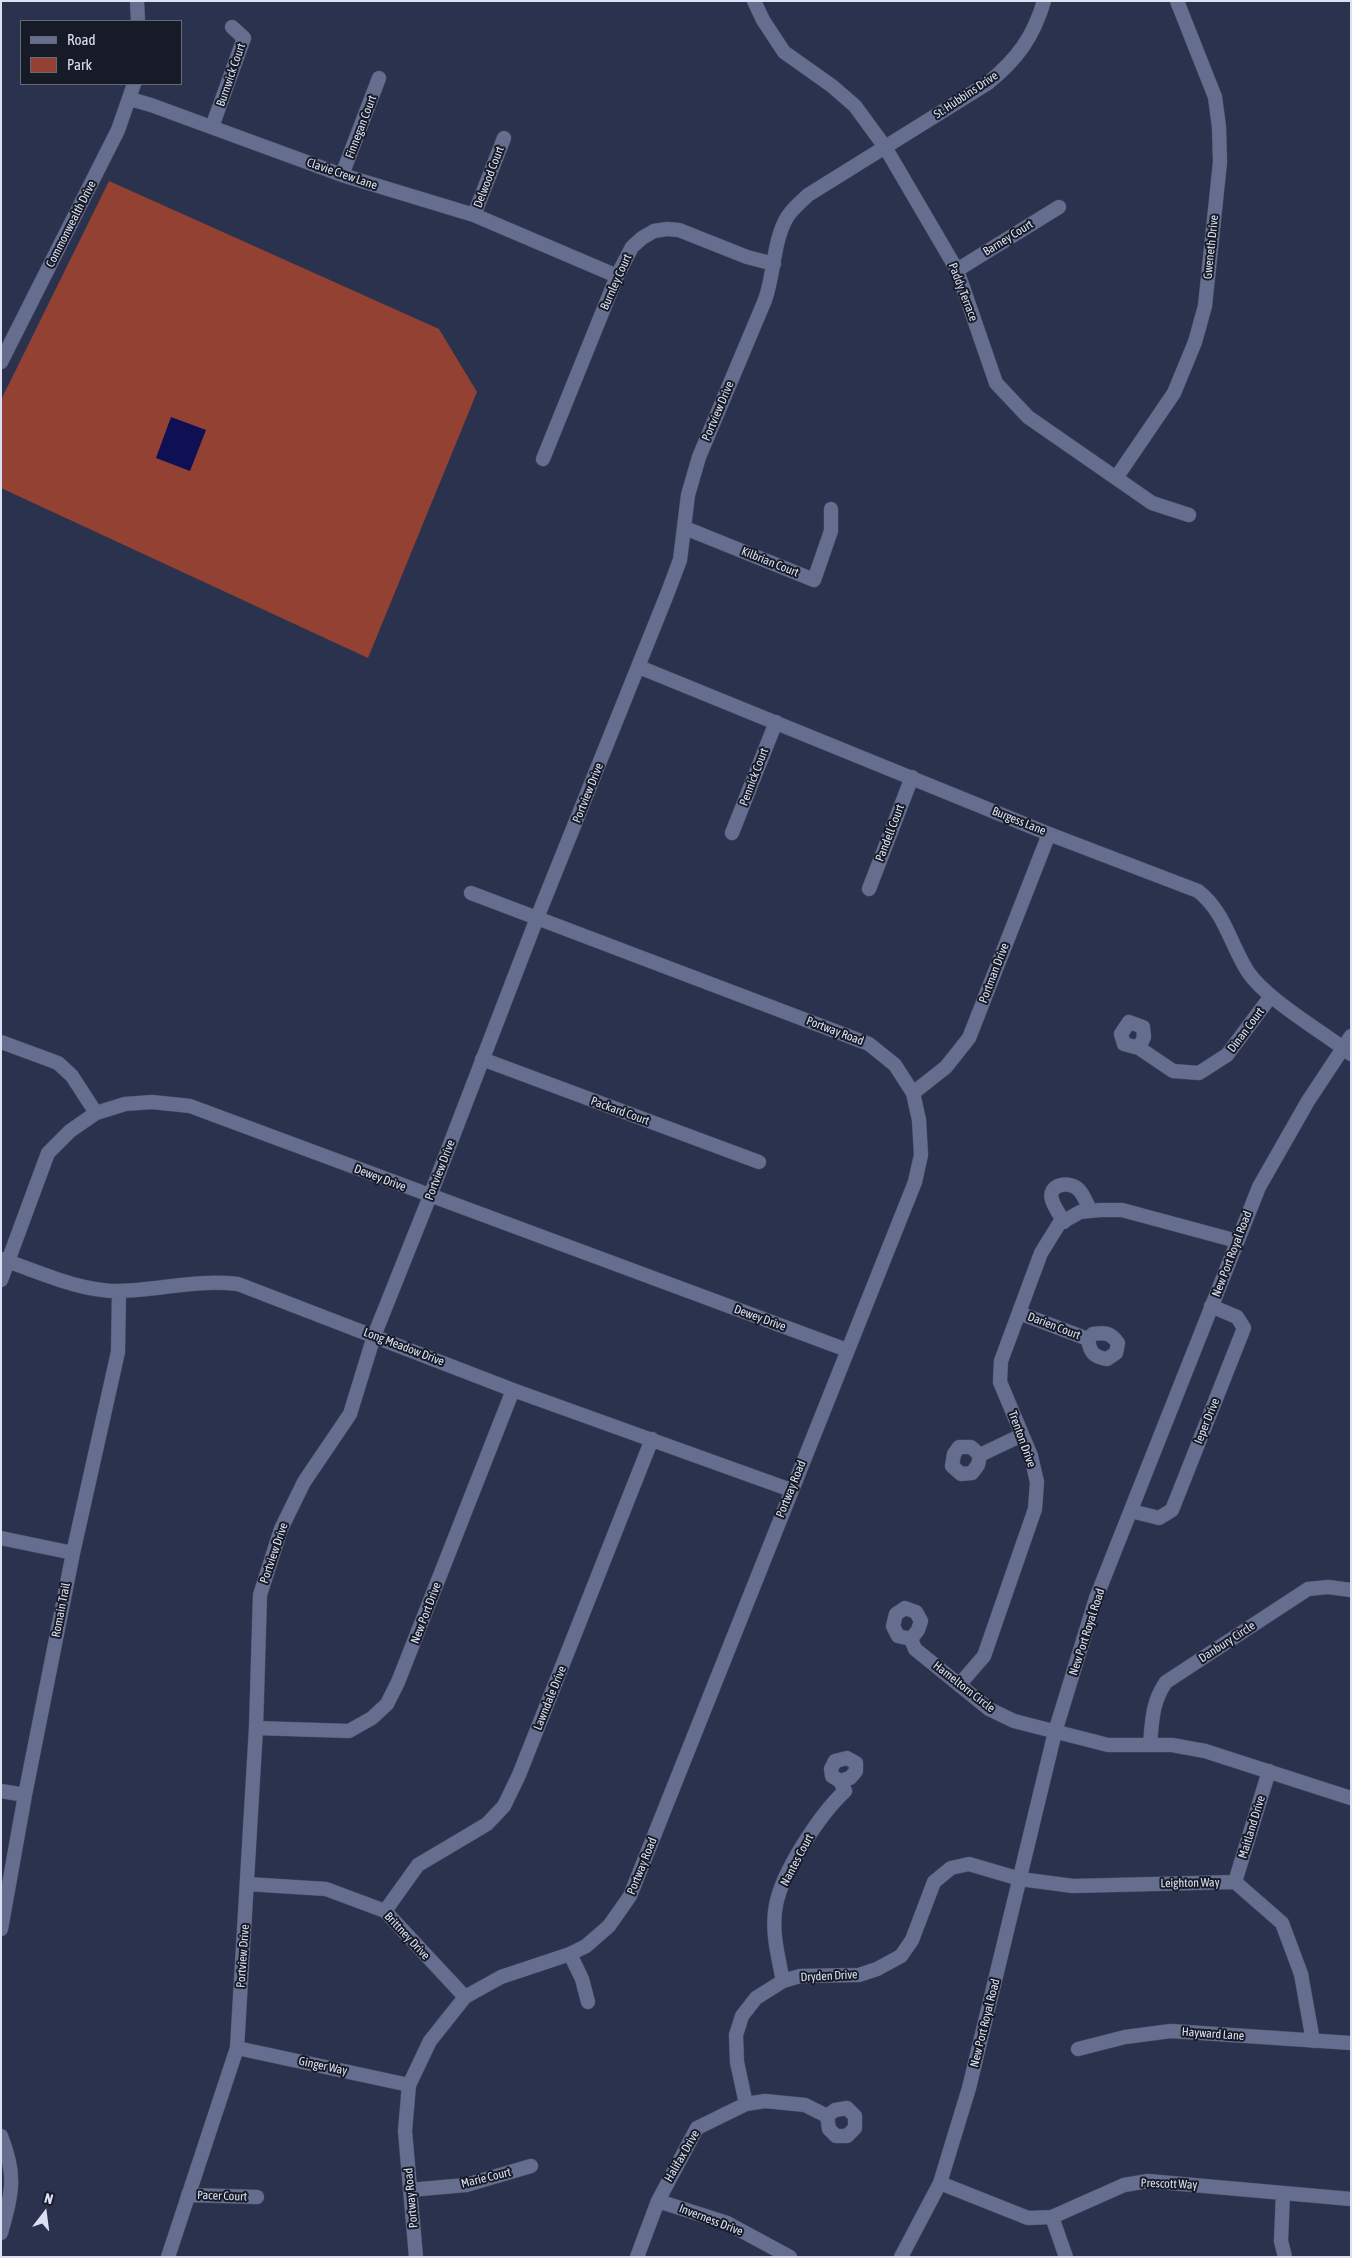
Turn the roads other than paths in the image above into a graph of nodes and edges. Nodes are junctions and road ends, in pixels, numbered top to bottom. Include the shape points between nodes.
1 (137, 1) edge
2 (754, 1) edge
3 (1044, 1) edge
4 (1177, 1) edge
5 (138, 20) edge
6 (232, 27) dead end
7 (379, 78) dead end
8 (134, 85) edge
9 (130, 99) junction
10 (212, 127) junction
11 (504, 138) dead end
12 (885, 148) junction
13 (342, 175) junction
14 (1059, 207) dead end
15 (474, 215) junction
16 (774, 264) junction
17 (957, 270) junction
18 (617, 276) junction
19 (5, 346) edge
20 (1, 362) edge
21 (543, 459) dead end
22 (1116, 478) junction
23 (831, 509) dead end
24 (1189, 516) dead end
25 (685, 528) junction
26 (639, 667) junction
27 (776, 722) junction
28 (912, 777) junction
29 (732, 833) dead end
30 (1049, 834) junction
31 (869, 889) dead end
32 (471, 893) dead end
33 (537, 918) junction
34 (1271, 996) junction
35 (1351, 1036) edge
36 (1, 1042) edge
37 (1139, 1048) dead end
38 (1349, 1053) edge
39 (482, 1059) junction
40 (913, 1093) junction
41 (96, 1113) junction
42 (759, 1162) dead end
43 (430, 1196) junction
44 (1091, 1211) junction
45 (1064, 1222) junction
46 (1237, 1241) junction
47 (5, 1260) edge
48 (1, 1280) edge
49 (119, 1291) junction
50 (1212, 1306) junction
51 (1019, 1313) junction
52 (374, 1336) junction
53 (1088, 1339) dead end
54 (847, 1350) junction
55 (513, 1390) junction
56 (1022, 1435) junction
57 (652, 1439) junction
58 (980, 1456) dead end
59 (791, 1490) junction
60 (1131, 1511) junction
61 (1, 1538) edge
62 (73, 1553) junction
63 (1351, 1590) edge
64 (911, 1639) dead end
65 (959, 1685) junction
66 (256, 1728) junction
67 (1055, 1732) junction
68 (1150, 1745) junction
69 (1269, 1772) junction
70 (840, 1781) dead end
71 (1, 1791) edge
72 (25, 1795) junction
73 (1351, 1798) edge
74 (1020, 1879) junction
75 (1235, 1882) junction
76 (248, 1884) junction
77 (385, 1911) junction
78 (1, 1929) edge
79 (570, 1954) junction
80 (783, 1981) junction
81 (465, 1997) junction
82 (588, 2002) dead end
83 (1313, 2041) junction
84 (1351, 2044) edge
85 (237, 2048) junction
86 (1078, 2049) dead end
87 (409, 2085) junction
88 (746, 2104) junction
89 (827, 2116) dead end
90 (1, 2136) edge
91 (531, 2166) dead end
92 (940, 2183) junction
93 (410, 2190) junction
94 (1283, 2193) junction
95 (188, 2195) junction
96 (257, 2198) dead end
97 (1351, 2199) edge
98 (658, 2201) junction
99 (1052, 2216) junction
100 (1, 2232) edge
101 (168, 2257) edge
102 (416, 2257) edge
103 (637, 2257) edge
104 (790, 2257) edge
105 (901, 2257) edge
106 (1066, 2257) edge
107 (1285, 2257) edge

1 - 5 street
2 - 12 street, Paddy Terrace via 784,52 855,106
3 - 12 street, St. Hubbins Drive via 1018,56 1004,69
4 - 22 street, Gweneth Drive via 1214,97 1219,127 1220,162 1205,306 1195,342 1174,393
6 - 10 street, Burnwick Court via 244,38
7 - 13 street, Finnegan Court
8 - 9 street, Commonwealth Drive
9 - 10 street, Clavie Crew Lane
9 - 19 street, Commonwealth Drive via 114,138
10 - 13 street, Clavie Crew Lane
11 - 15 street, Delwood Court
12 - 16 street, Portview Drive via 808,195 795,207 785,221
12 - 17 street, Paddy Terrace
13 - 15 street, Clavie Crew Lane
14 - 17 street, Barney Court
15 - 18 street, Clavie Crew Lane
16 - 18 street, Burnley Court via 747,257 679,230 667,229 654,231 632,247
16 - 25 street, Portview Drive via 765,300 699,457 688,495
17 - 22 street, Paddy Terrace via 996,383 1028,417
18 - 21 street, Burnley Court
19 - 20 street, Commonwealth Drive
22 - 24 street, Paddy Terrace via 1152,504
23 - 25 street, Kilbrian Court via 831,531 814,580
25 - 26 street, Portview Drive via 680,560
26 - 27 street, Burgess Lane
26 - 33 street, Portview Drive
27 - 28 street, Burgess Lane
27 - 29 street, Pennick Court
28 - 30 street, Burgess Lane
28 - 31 street, Pandell Court
30 - 34 street, Burgess Lane via 1198,891 1218,910 1248,973
30 - 40 street, Portman Drive via 969,1038 946,1067
32 - 33 street, Portway Road
33 - 39 street, Portview Drive
33 - 40 street, Portway Road via 869,1044 895,1065
34 - 37 street, Dinan Court via 1227,1055 1199,1072 1173,1071
34 - 38 street, Burgess Lane
35 - 38 street, New Port Royal Road
36 - 41 street via 58,1063 72,1076
38 - 46 street, New Port Royal Road via 1308,1101 1259,1186
39 - 42 street, Packard Court
39 - 43 street, Portview Drive
40 - 54 street, Portway Road via 919,1120 921,1156 915,1182
41 - 43 street, Dewey Drive via 125,1104 152,1102 190,1106
41 - 47 street, Dewey Drive via 70,1130 48,1153
43 - 52 street, Portview Drive
43 - 54 street, Dewey Drive
44 - 45 street, Trenton Drive via 1080,1212
44 - 45 street via 1079,1189 1068,1184 1057,1186 1052,1192 1052,1200
44 - 46 street, Trenton Drive via 1122,1210
45 - 51 street, Trenton Drive via 1059,1224 1041,1253
46 - 50 street, New Port Royal Road
47 - 48 street, Dewey Drive
47 - 49 street, Long Meadow Drive via 73,1286
49 - 52 street, Long Meadow Drive via 213,1281 238,1284
49 - 62 street, Romain Trail via 118,1352
50 - 60 street, New Port Royal Road
50 - 60 street, Ieper Drive via 1237,1317 1244,1328 1237,1346 1172,1510 1159,1518
51 - 53 street, Darien Court
51 - 56 street, Trenton Drive via 1001,1361 1000,1382
52 - 55 street, Long Meadow Drive
52 - 66 street, Portview Drive via 350,1414 304,1482 281,1529 260,1595
54 - 59 street, Portway Road
55 - 57 street, Long Meadow Drive
55 - 66 street, New Port Drive via 387,1704 372,1718 349,1731
56 - 58 street
56 - 65 street, Trenton Drive via 1037,1482 1035,1509 984,1656
57 - 59 street, Long Meadow Drive
57 - 77 street, Lawndale Drive via 504,1806 487,1824 418,1865
59 - 79 street, Portway Road via 630,1896 609,1926 586,1946
60 - 67 street, New Port Royal Road via 1096,1598
61 - 62 street
62 - 72 street, Romain Trail
63 - 68 street, Danbury Circle via 1308,1589 1166,1682 1153,1706
64 - 65 street, Hameltorn Circle via 915,1649
65 - 67 street, Hameltorn Circle via 989,1709 1014,1721
66 - 76 street, Portview Drive
67 - 68 street via 1108,1746
67 - 74 street, New Port Royal Road
68 - 69 street via 1205,1751
69 - 73 street
69 - 75 street, Maitland Drive
70 - 80 street, Nantes Court via 845,1791 810,1833 786,1876 776,1905 775,1938
71 - 72 street
72 - 78 street, Romain Trail
74 - 75 street, Leighton Way via 1073,1886
74 - 80 street, Dryden Drive via 969,1864 951,1868 934,1882 912,1940 901,1956 860,1975 800,1976
74 - 92 street, New Port Royal Road via 969,2088
75 - 83 street, Leighton Way via 1282,1923 1301,1974
76 - 77 street, Brittney Drive via 326,1889
76 - 85 street, Portview Drive
77 - 81 street, Brittney Drive
79 - 81 street, Portway Road via 501,1977
79 - 82 street
80 - 88 street, Dryden Drive via 756,1998 742,2016 736,2035 737,2062
81 - 87 street, Portway Road via 430,2041
83 - 84 street, Hayward Lane
83 - 86 street, Hayward Lane via 1171,2032 1125,2037
85 - 87 street, Ginger Way
85 - 95 street, Portview Drive
87 - 93 street, Portway Road via 405,2132
88 - 89 street, Halifax Drive via 765,2101 804,2105
88 - 98 street, Halifax Drive via 697,2128
90 - 100 street via 11,2160 11,2197
91 - 93 street, Marie Court via 466,2185
92 - 99 street, Prescott Way via 1028,2218
92 - 105 street, New Port Royal Road
93 - 102 street, Portway Road
94 - 97 street, Prescott Way
94 - 99 street, Prescott Way via 1148,2181 1124,2185
94 - 107 street via 1281,2241
95 - 96 street, Pacer Court
95 - 101 street, Portview Drive
98 - 103 street, Halifax Drive
98 - 104 street, Inverness Drive via 727,2223
99 - 106 street

